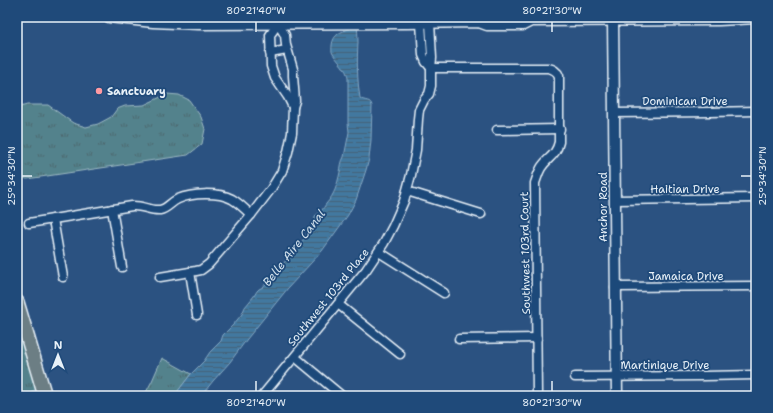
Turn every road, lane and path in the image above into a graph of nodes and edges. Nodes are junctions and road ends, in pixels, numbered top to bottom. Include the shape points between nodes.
1 (109, 17) edge
2 (756, 18) edge
3 (613, 19) edge
4 (184, 20) edge
5 (278, 20) edge
6 (425, 23) junction
7 (287, 50) junction
8 (270, 53) junction
9 (431, 68) junction
10 (293, 107) junction
11 (756, 111) edge
12 (614, 113) junction
13 (560, 129) junction
14 (497, 130) dead end
15 (407, 191) junction
16 (756, 198) edge
17 (615, 200) junction
18 (112, 209) junction
19 (481, 214) dead end
20 (251, 215) junction
21 (53, 219) junction
22 (29, 223) dead end
23 (379, 252) junction
24 (122, 266) dead end
25 (190, 272) junction
26 (63, 277) dead end
27 (160, 277) dead end
28 (756, 286) edge
29 (615, 287) junction
30 (444, 293) dead end
31 (17, 302) edge
32 (338, 304) junction
33 (197, 315) dead end
34 (537, 338) junction
35 (459, 339) dead end
36 (400, 354) dead end
37 (295, 357) junction
38 (756, 374) edge
39 (616, 376) junction
40 (575, 377) dead end
41 (45, 396) edge
42 (262, 396) edge
43 (342, 396) edge
44 (537, 396) edge
45 (617, 396) edge

1 - 4 street via 153,22
2 - 3 street
3 - 6 street via 531,21 523,25 487,26 478,22
3 - 12 street, Anchor Road
4 - 5 street
5 - 6 street
5 - 7 street via 285,35
5 - 8 street via 270,35
6 - 9 street, Southwest 103rd Place via 432,58
7 - 8 street
7 - 10 street via 293,76
8 - 10 street via 274,74
9 - 13 street, Southwest 103rd Court via 551,68 560,79
9 - 15 street, Southwest 103rd Place via 429,94 419,110 416,150
10 - 20 street via 291,140 282,171
11 - 12 street, Dominican Drive
12 - 17 street, Anchor Road
13 - 14 street
13 - 34 street, Southwest 103rd Court via 558,146 538,173 536,183
15 - 19 street
15 - 23 street, Southwest 103rd Place
16 - 17 street, Haitian Drive
17 - 29 street, Anchor Road
18 - 20 street via 135,206 160,210 180,198 205,194 230,198
18 - 21 street
18 - 24 street
20 - 25 street via 209,264 201,270
21 - 22 street
21 - 26 street
23 - 30 street
23 - 32 street, Southwest 103rd Place
25 - 27 street
25 - 33 street
28 - 29 street, Jamaica Drive
29 - 39 street, Anchor Road
31 - 41 main road
32 - 36 street
32 - 37 street, Southwest 103rd Place
34 - 35 street
34 - 44 street, Southwest 103rd Court
37 - 42 street, Southwest 103rd Place
37 - 43 street
38 - 39 street, Martinique Drive
39 - 40 street, Martinique Drive
39 - 45 street, Anchor Road

